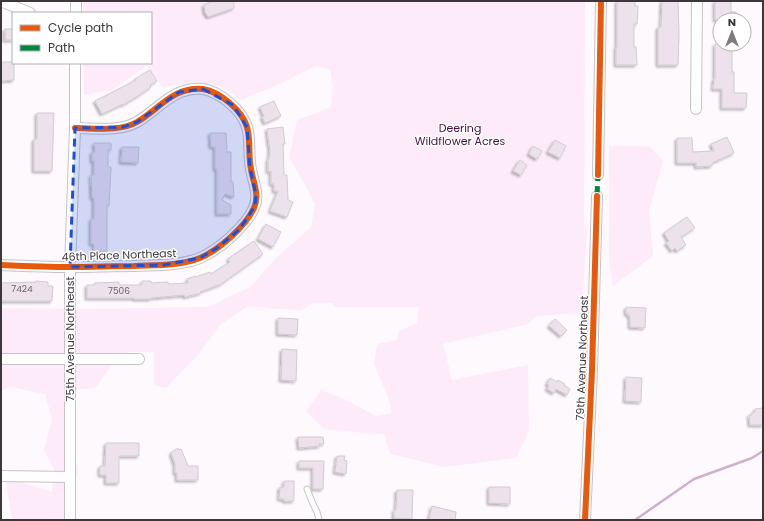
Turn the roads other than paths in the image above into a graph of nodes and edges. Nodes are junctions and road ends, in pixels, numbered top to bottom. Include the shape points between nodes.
1 (3, 1) edge
2 (76, 1) edge
3 (601, 1) edge
4 (697, 1) edge
5 (28, 12) edge
6 (76, 12) edge
7 (75, 64) edge
8 (696, 109) dead end
9 (75, 128) junction
10 (598, 175) dead end
11 (597, 196) dead end
12 (1, 265) edge
13 (70, 267) junction
14 (70, 358) junction
15 (1, 359) edge
16 (139, 359) dead end
17 (1, 476) edge
18 (70, 476) junction
19 (307, 489) dead end
20 (70, 520) edge
21 (318, 520) edge
22 (585, 520) edge

1 - 5 street
2 - 6 street
3 - 10 street
4 - 8 street
7 - 9 street, 75th Avenue Northeast
9 - 13 street, 75th Avenue Northeast
9 - 13 street, 46th Place Northeast via 123,127 137,122 162,102 180,92 204,89 233,105 247,127 250,168 256,195 255,206 239,230 200,258 164,265
11 - 22 street, 79th Avenue Northeast
12 - 13 street, 46th Place Northeast
13 - 14 street, 75th Avenue Northeast
14 - 15 street
14 - 16 street
14 - 18 street, 75th Avenue Northeast
17 - 18 street
18 - 20 street, 75th Avenue Northeast
19 - 21 lane

